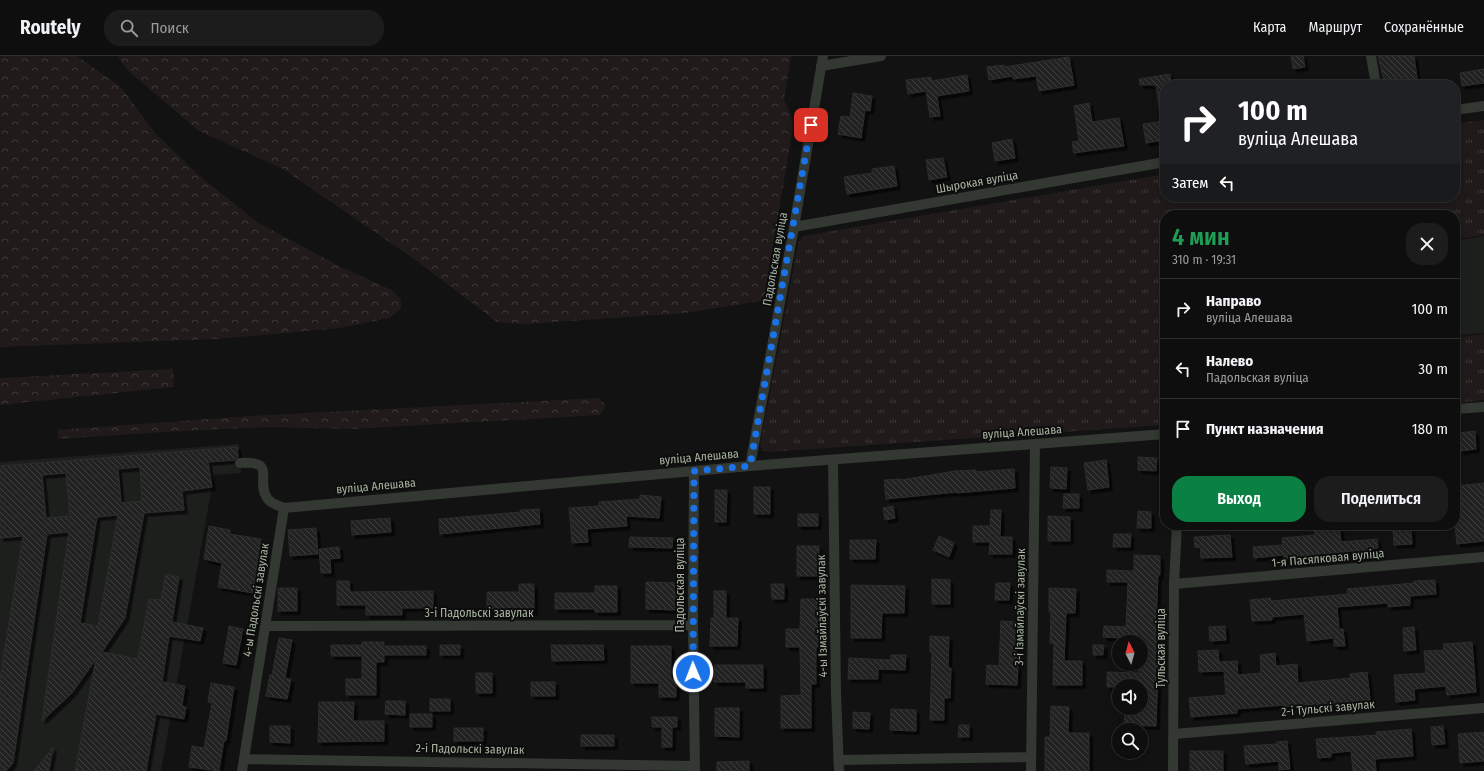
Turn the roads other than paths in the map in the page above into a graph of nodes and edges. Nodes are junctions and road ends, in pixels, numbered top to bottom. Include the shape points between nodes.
1 (881, 56) edge
2 (1371, 56) edge
3 (822, 61) edge
4 (1375, 80) edge
5 (1484, 106) edge
6 (1460, 109) edge
7 (1160, 163) edge
8 (794, 227) junction
9 (1484, 407) edge
10 (1460, 409) edge
11 (1160, 434) edge
12 (1035, 444) junction
13 (833, 460) junction
14 (240, 463) dead end
15 (750, 466) junction
16 (694, 471) junction
17 (284, 508) junction
18 (1177, 530) edge
19 (1484, 557) edge
20 (1174, 584) junction
21 (693, 625) junction
22 (266, 626) junction
23 (1484, 708) edge
24 (1174, 734) junction
25 (1031, 757) junction
26 (244, 759) junction
27 (838, 760) junction
28 (695, 768) edge
29 (242, 771) edge
30 (839, 771) edge
31 (1031, 771) edge
32 (1173, 771) edge

1 - 3 street
2 - 4 street
3 - 8 street, Падольская вуліца
5 - 6 street
7 - 8 street, Шырокая вуліца
8 - 15 street, Падольская вуліца
9 - 10 street
11 - 12 street, вуліца Алешава
12 - 13 street, вуліца Алешава
12 - 25 street, 3-і Ізмайлаўскі завулак
13 - 15 street, вуліца Алешава
13 - 27 street, 4-ы Ізмайлаўскі завулак
14 - 17 street via 260,465 267,498 273,504
15 - 16 street, вуліца Алешава
16 - 17 street, вуліца Алешава
16 - 21 street, Падольская вуліца
17 - 22 street, 4-ы Падольскі завулак
18 - 20 street, Тульская вуліца
19 - 20 street, 1-я Пасялковая вуліца
20 - 24 street, Тульская вуліца
21 - 22 street, 3-і Падольскі завулак
21 - 28 street, Падольская вуліца
22 - 26 street, 4-ы Падольскі завулак
23 - 24 street, 2-і Тульскі завулак
24 - 32 street, Тульская вуліца
25 - 27 street
25 - 31 street, 3-і Ізмайлаўскі завулак
26 - 28 street, 2-і Падольскі завулак
26 - 29 street, 4-ы Падольскі завулак
27 - 30 street, 4-ы Ізмайлаўскі завулак

